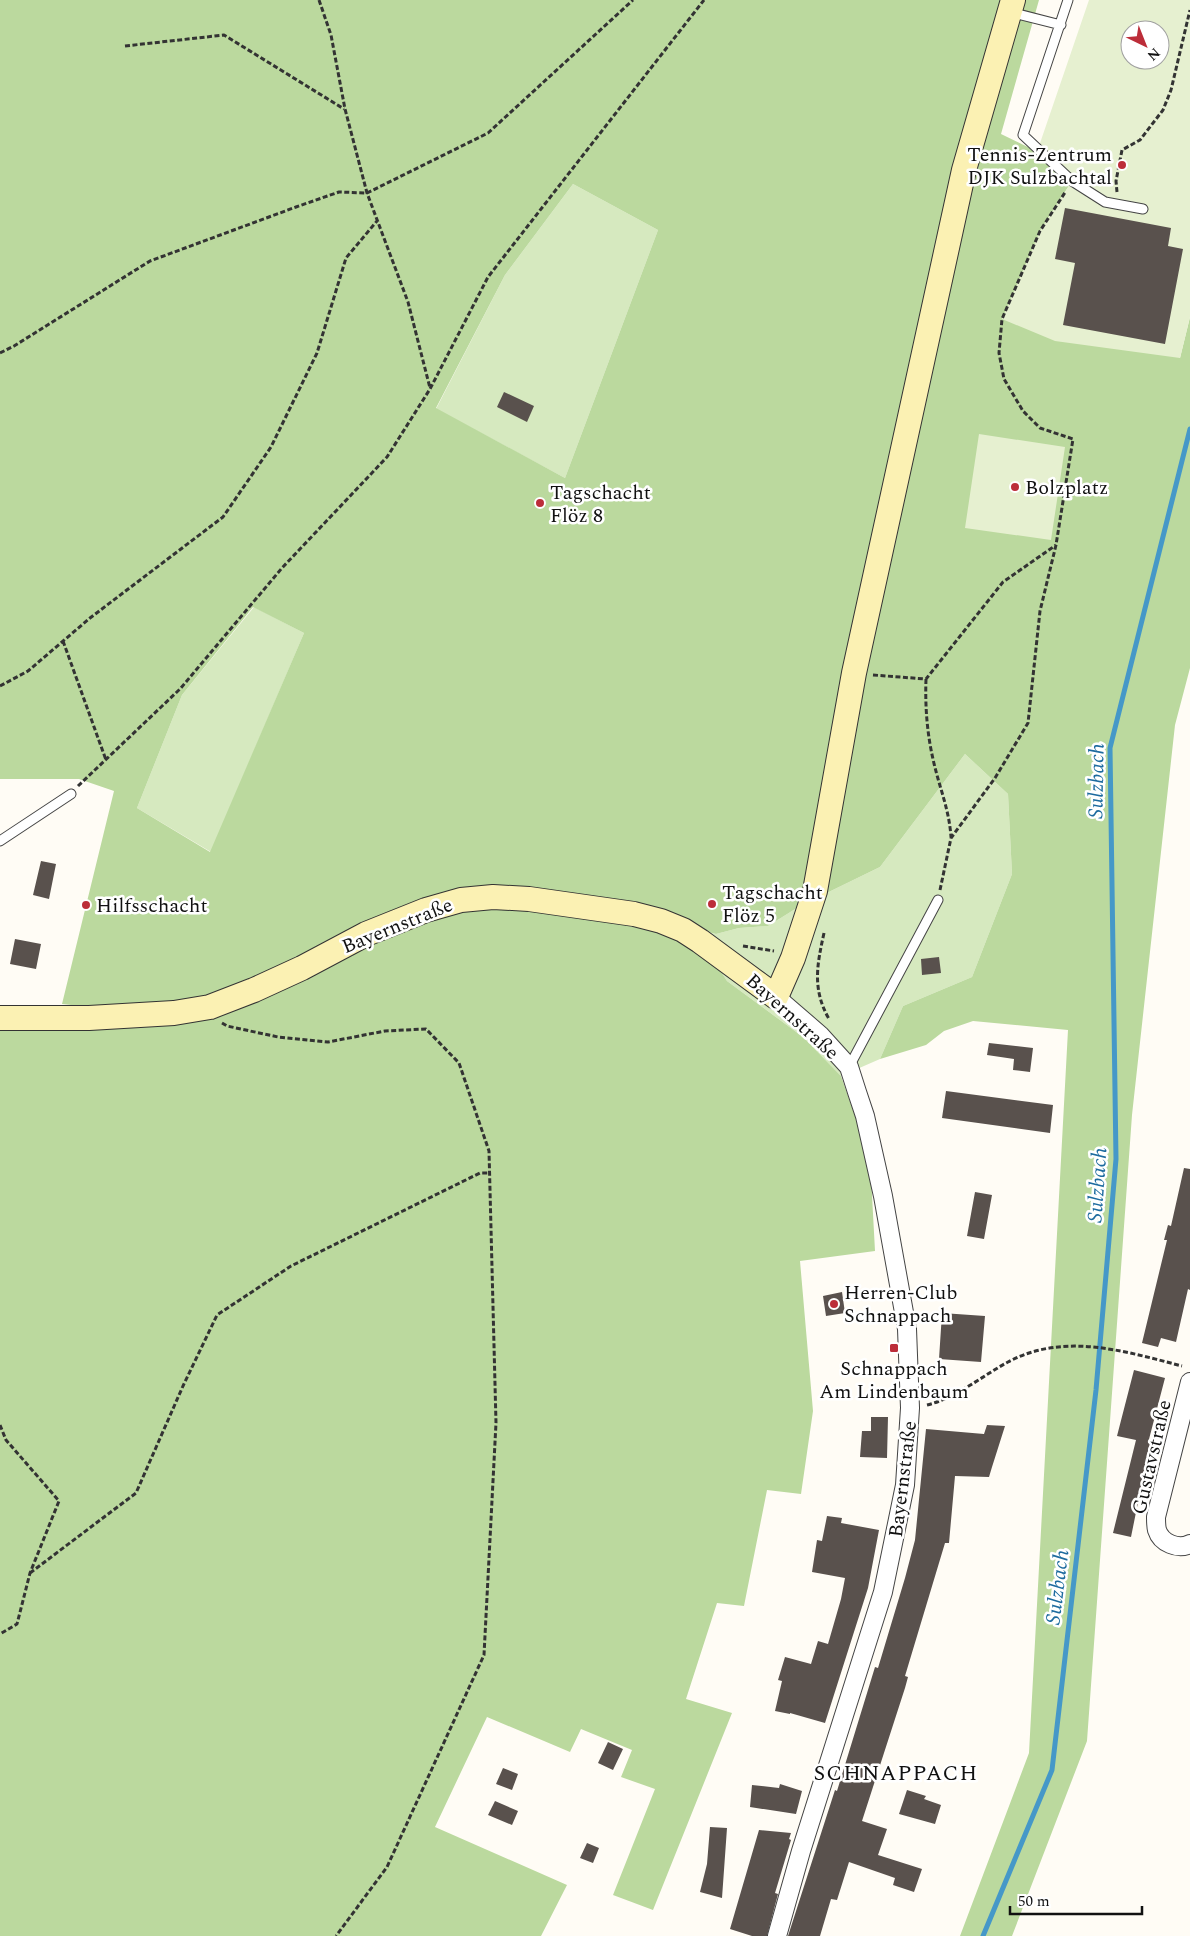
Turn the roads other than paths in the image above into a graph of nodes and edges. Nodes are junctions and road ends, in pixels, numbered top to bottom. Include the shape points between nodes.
1 (1068, 0) edge
2 (1009, 14) edge
3 (1061, 25) junction
4 (1143, 210) dead end
5 (71, 794) road end
6 (0, 840) edge
7 (938, 900) road end
8 (776, 997) junction
9 (0, 1018) edge
10 (849, 1067) junction
11 (1190, 1382) edge
12 (1190, 1544) edge
13 (777, 1936) edge

1 - 3 lane
2 - 3 lane
2 - 8 street via 964,170 854,673 815,891
3 - 4 lane via 1023,135 1072,181 1105,202
5 - 6 lane
7 - 10 lane
8 - 9 street, Bayernstraße via 700,941 661,921 634,914 493,897 461,900 417,914 366,934 302,968 210,1007 174,1013 89,1018
8 - 10 street, Bayernstraße via 820,1035
10 - 13 street, Bayernstraße via 865,1116 893,1247 906,1329 910,1408 905,1485 883,1592
11 - 12 street, Gustavstraße via 1156,1518 1162,1539 1173,1546

